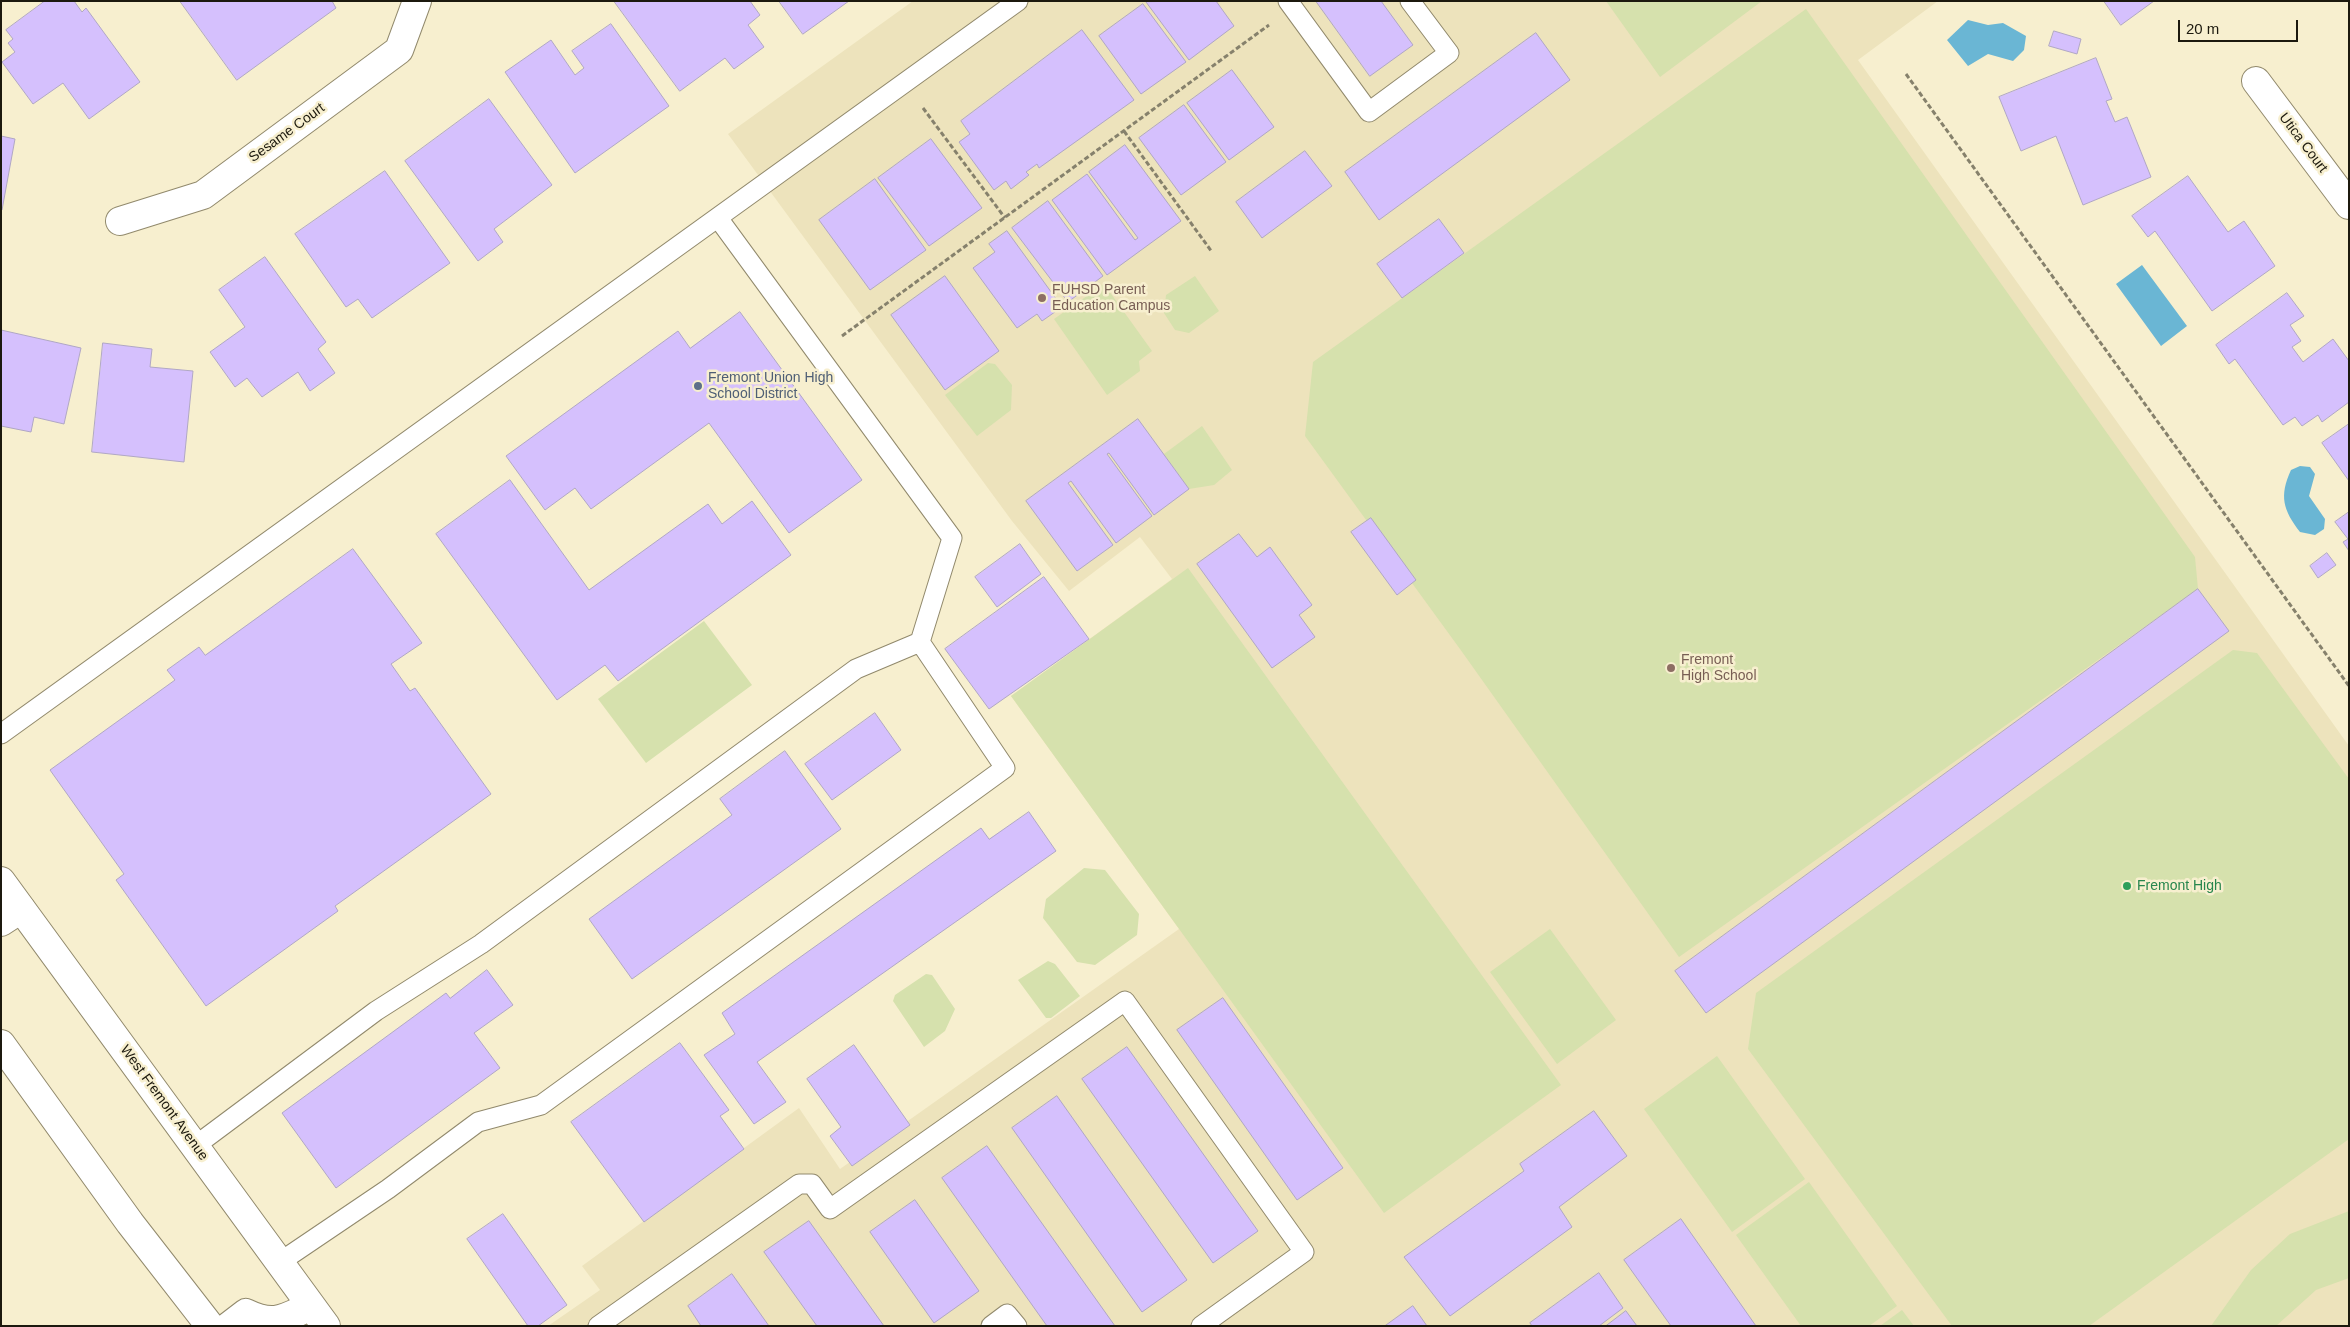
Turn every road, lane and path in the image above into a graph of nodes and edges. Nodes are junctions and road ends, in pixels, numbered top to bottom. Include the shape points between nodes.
1 (417, 1) edge
2 (1018, 1) edge
3 (1410, 1) edge
4 (1290, 5) edge
5 (1906, 74) dead end
6 (2256, 81) dead end
7 (904, 83) junction
8 (1124, 131) junction
9 (2349, 205) edge
10 (718, 218) junction
11 (1005, 218) junction
12 (120, 221) dead end
13 (1212, 252) dead end
14 (817, 354) junction
15 (920, 642) junction
16 (2349, 686) edge
17 (1, 734) edge
18 (1, 881) edge
19 (11, 915) edge
20 (1, 1044) edge
21 (195, 1146) junction
22 (280, 1262) junction
23 (319, 1316) edge
24 (210, 1326) edge
25 (230, 1326) edge
26 (598, 1326) edge
27 (990, 1326) edge
28 (1017, 1326) edge
29 (1202, 1326) edge

1 - 12 main road, Sesame Court via 399,50 203,195
2 - 7 lane
3 - 4 lane via 1449,53 1369,112
4 - 8 path
5 - 16 path
6 - 9 main road, Utica Court
7 - 10 lane
7 - 11 path
8 - 11 path
8 - 13 path
10 - 14 lane
10 - 17 lane
11 - 14 path
14 - 15 lane via 952,538
15 - 21 lane via 856,669 481,944 376,1011
15 - 22 lane via 1005,768 541,1104 478,1122
18 - 19 main road, West Fremont Avenue
19 - 21 main road, West Fremont Avenue
20 - 24 main road
21 - 22 main road, West Fremont Avenue
22 - 23 main road, West Fremont Avenue
23 - 25 main road via 262,1322 246,1313
26 - 29 lane via 799,1184 812,1184 830,1209 1125,1001 1304,1252
27 - 28 lane via 1007,1314

